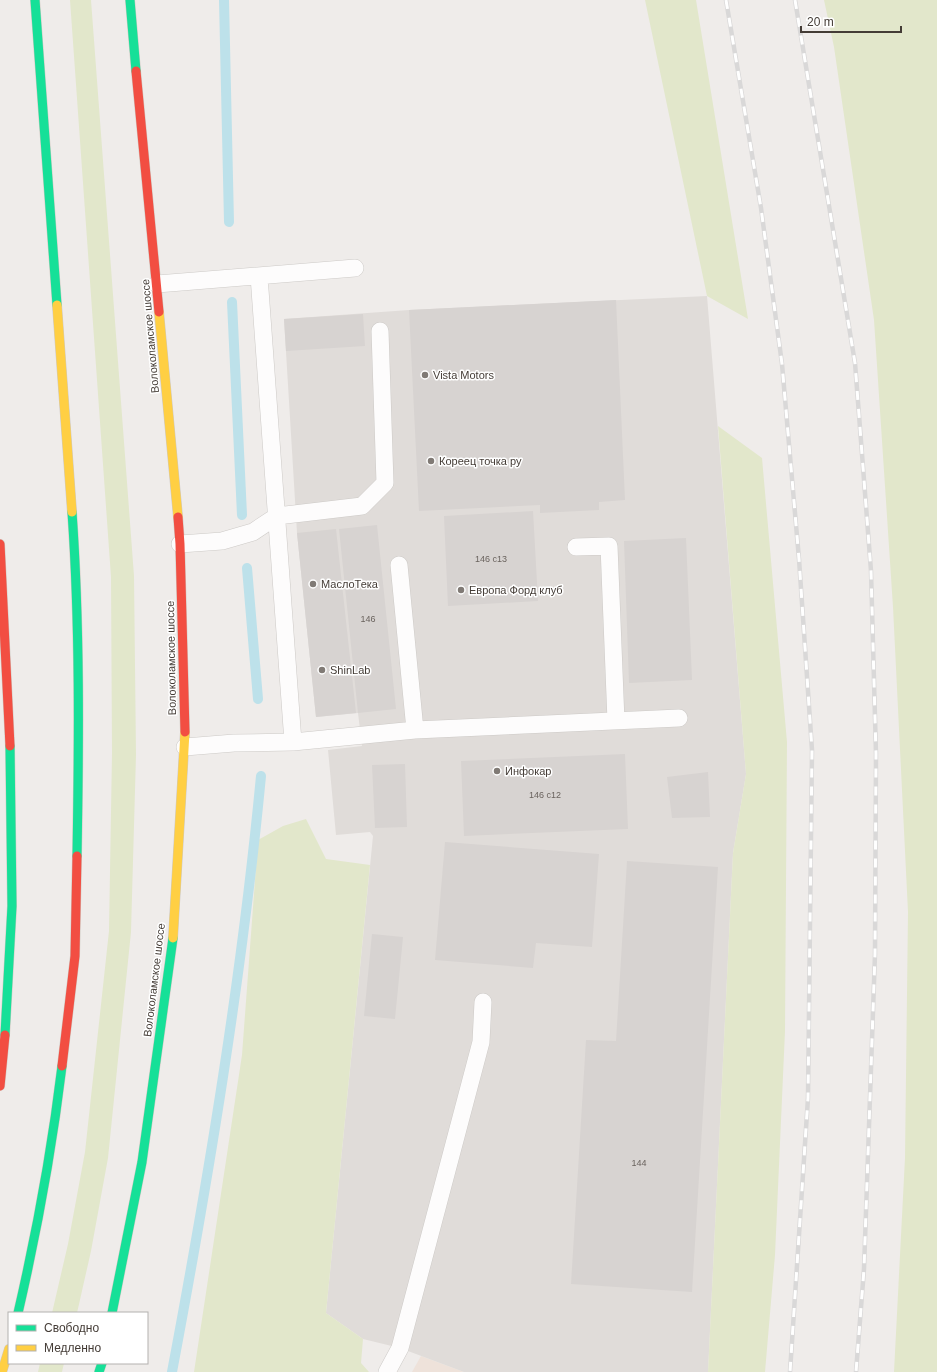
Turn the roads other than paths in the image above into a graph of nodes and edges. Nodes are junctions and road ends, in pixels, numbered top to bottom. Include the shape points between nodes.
1 (35, 0) edge
2 (130, 0) edge
3 (355, 268) dead end
4 (259, 276) junction
5 (157, 284) junction
6 (380, 331) dead end
7 (277, 516) junction
8 (0, 544) edge
9 (180, 544) junction
10 (576, 547) dead end
11 (399, 564) dead end
12 (680, 718) dead end
13 (616, 721) junction
14 (415, 730) junction
15 (293, 742) junction
16 (185, 746) junction
17 (6, 907) edge
18 (483, 1002) dead end
19 (0, 1086) edge
20 (18, 1312) edge
21 (112, 1312) edge
22 (8, 1352) edge
23 (2, 1372) edge
24 (387, 1372) edge

1 - 20 main road via 75,560 79,768 75,956 55,1126 33,1248
2 - 5 main road, Волоколамское шоссе
3 - 4 lane
4 - 5 lane
4 - 7 lane
5 - 9 main road, Волоколамское шоссе
6 - 7 lane via 385,483 362,506
7 - 9 lane via 253,532 222,541
7 - 15 lane
8 - 17 main road via 10,747
9 - 16 main road, Волоколамское шоссе
10 - 13 lane via 609,546
11 - 14 lane
12 - 13 lane
13 - 14 lane
14 - 15 lane
15 - 16 lane
16 - 21 main road, Волоколамское шоссе via 173,939 142,1162
17 - 19 main road via 8,1002
18 - 24 lane via 481,1042 400,1348
22 - 23 main road

